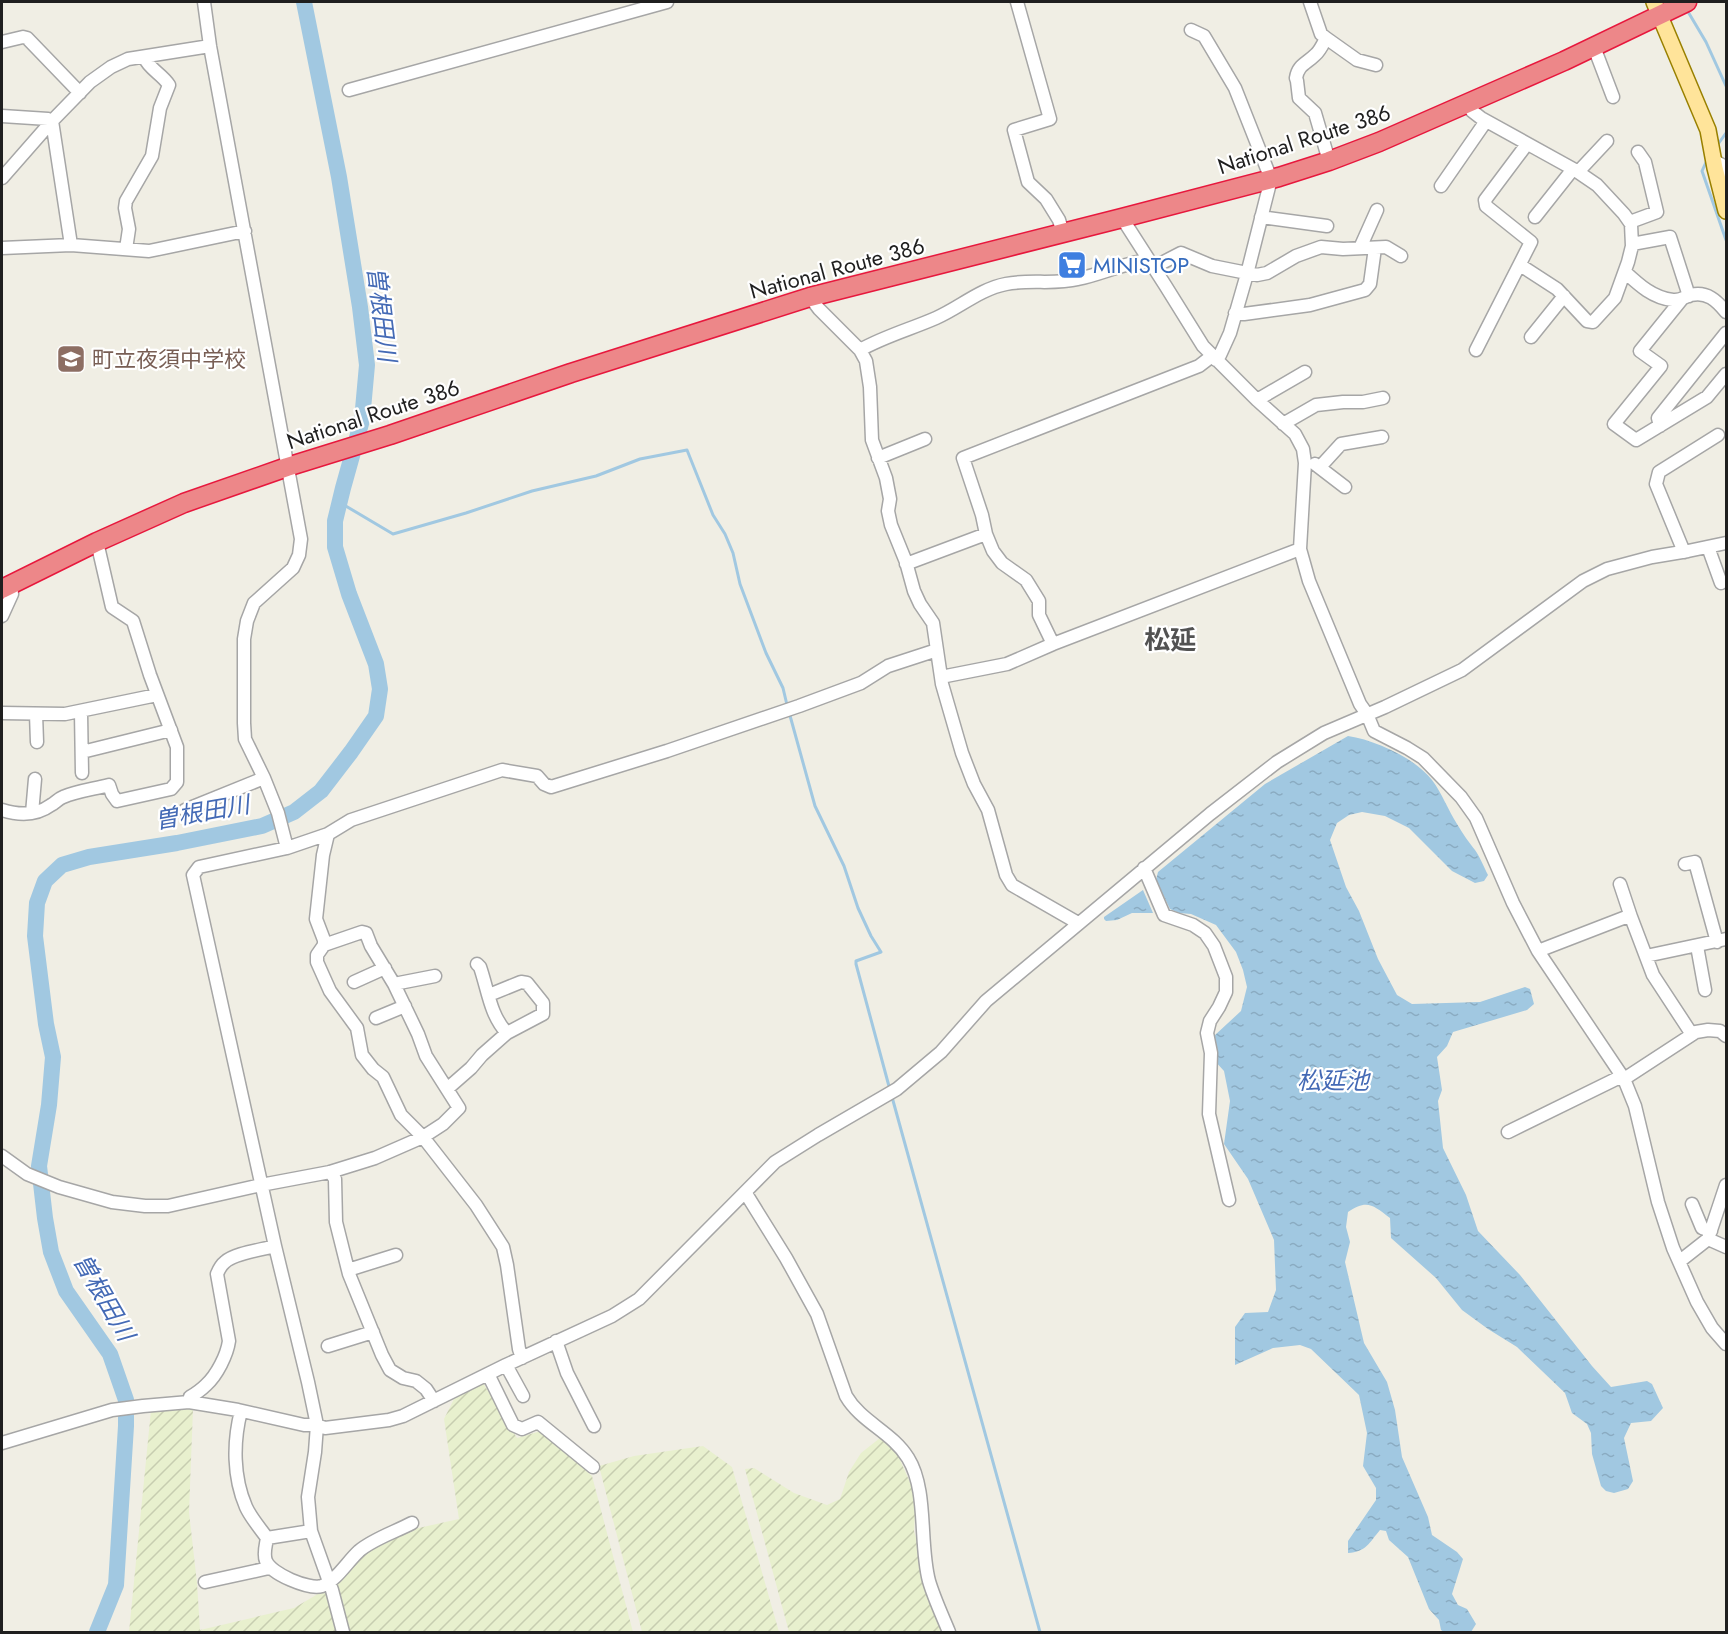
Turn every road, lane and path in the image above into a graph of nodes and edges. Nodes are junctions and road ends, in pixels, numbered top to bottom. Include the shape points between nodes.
1 (204, 2) edge
2 (667, 2) edge
3 (1017, 2) edge
4 (1310, 2) edge
5 (1668, 7) edge
6 (1191, 30) dead end
7 (1326, 38) junction
8 (2, 42) edge
9 (210, 46) junction
10 (1594, 47) junction
11 (144, 57) junction
12 (1376, 65) dead end
13 (349, 90) dead end
14 (80, 93) junction
15 (1614, 96) dead end
16 (1468, 104) junction
17 (2, 116) edge
18 (52, 121) junction
19 (1486, 121) junction
20 (1607, 141) dead end
21 (1527, 144) junction
22 (1638, 152) dead end
23 (1713, 160) junction
24 (1329, 161) junction
25 (1575, 170) junction
26 (1726, 175) edge
27 (2, 178) edge
28 (1271, 179) junction
29 (1441, 186) dead end
30 (1377, 210) dead end
31 (1726, 211) edge
32 (1261, 217) junction
33 (1535, 217) dead end
34 (1122, 218) junction
35 (1630, 222) junction
36 (1327, 226) dead end
37 (245, 231) junction
38 (1063, 233) junction
39 (1632, 244) junction
40 (71, 245) junction
41 (2, 248) edge
42 (1360, 248) junction
43 (1375, 248) junction
44 (126, 249) junction
45 (1401, 256) dead end
46 (1151, 264) junction
47 (1520, 265) junction
48 (1625, 272) junction
49 (1247, 274) junction
50 (1564, 296) junction
51 (810, 297) junction
52 (1686, 297) junction
53 (1726, 312) edge
54 (1235, 313) junction
55 (1726, 333) edge
56 (1531, 337) dead end
57 (860, 350) junction
58 (1476, 350) dead end
59 (1214, 358) junction
60 (1305, 372) dead end
61 (1726, 374) edge
62 (1383, 398) dead end
63 (1257, 400) junction
64 (1283, 424) junction
65 (1660, 426) junction
66 (1718, 435) dead end
67 (1382, 437) dead end
68 (925, 439) dead end
69 (1304, 457) junction
70 (878, 458) junction
71 (287, 467) junction
72 (1320, 467) junction
73 (1345, 487) dead end
74 (987, 534) junction
75 (97, 543) junction
76 (1726, 543) edge
77 (1708, 547) junction
78 (1300, 549) junction
79 (1684, 552) junction
80 (906, 564) junction
81 (1721, 583) dead end
82 (6, 586) edge
83 (2, 616) edge
84 (1053, 644) junction
85 (937, 650) junction
86 (941, 677) junction
87 (157, 695) junction
88 (81, 712) junction
89 (2, 713) edge
90 (36, 714) junction
91 (1367, 714) junction
92 (171, 730) junction
93 (37, 742) dead end
94 (82, 752) junction
95 (82, 773) dead end
96 (264, 778) junction
97 (35, 779) dead end
98 (2, 810) edge
99 (185, 810) dead end
100 (32, 813) junction
101 (328, 834) junction
102 (286, 843) junction
103 (1685, 864) dead end
104 (1144, 868) junction
105 (1620, 884) dead end
106 (1631, 917) junction
107 (1078, 923) junction
108 (1722, 941) edge
109 (324, 945) junction
110 (1697, 946) junction
111 (1538, 951) junction
112 (1646, 956) junction
113 (477, 964) dead end
114 (385, 969) junction
115 (435, 976) dead end
116 (354, 982) dead end
117 (394, 984) junction
118 (1705, 990) dead end
119 (489, 995) junction
120 (405, 1006) junction
121 (376, 1018) dead end
122 (507, 1033) junction
123 (1691, 1034) junction
124 (1726, 1036) edge
125 (1624, 1079) junction
126 (447, 1089) junction
127 (1508, 1132) dead end
128 (423, 1137) junction
129 (2, 1156) edge
130 (330, 1172) junction
131 (261, 1185) junction
132 (1726, 1185) edge
133 (745, 1192) junction
134 (1229, 1200) dead end
135 (1692, 1204) dead end
136 (1710, 1235) junction
137 (275, 1246) junction
138 (1726, 1247) edge
139 (396, 1255) dead end
140 (1680, 1261) junction
141 (348, 1270) junction
142 (373, 1332) junction
143 (556, 1341) junction
144 (1726, 1344) edge
145 (328, 1346) dead end
146 (522, 1358) junction
147 (506, 1365) junction
148 (488, 1374) junction
149 (523, 1396) dead end
150 (434, 1401) junction
151 (189, 1402) junction
152 (241, 1411) junction
153 (317, 1425) junction
154 (594, 1426) dead end
155 (2, 1443) edge
156 (593, 1467) dead end
157 (412, 1523) dead end
158 (311, 1531) junction
159 (267, 1538) junction
160 (269, 1568) junction
161 (205, 1582) dead end
162 (329, 1582) junction
163 (343, 1632) edge
164 (949, 1632) edge

1 - 9 street
2 - 13 street
3 - 38 street via 1050,119 1014,130 1028,182 1046,199
4 - 7 street
5 - 10 highway, National Route 386
5 - 23 main road
6 - 28 street via 1204,36 1235,88
7 - 12 street via 1357,60
7 - 24 street via 1315,55 1300,66 1296,76 1299,98 1315,113
8 - 14 street via 27,38
9 - 11 street
9 - 37 street
10 - 15 street
10 - 16 highway, National Route 386
11 - 14 street via 111,67
11 - 44 street via 169,85 160,108 152,156 124,208 129,229
14 - 18 street
16 - 19 street
16 - 24 highway, National Route 386
17 - 18 street
18 - 27 street
18 - 40 street
19 - 21 street
19 - 29 street
20 - 25 street
21 - 25 street
21 - 47 street via 1485,200 1486,206 1531,243
22 - 35 street via 1645,162 1658,212
23 - 26 street via 1722,165
23 - 31 main road
24 - 28 highway, National Route 386
25 - 33 street
25 - 35 street via 1597,185
28 - 32 street
28 - 34 highway, National Route 386
30 - 42 street
32 - 36 street
32 - 49 street
34 - 38 highway, National Route 386
34 - 46 street
35 - 39 street
37 - 44 street via 149,251
37 - 71 street
38 - 51 highway, National Route 386
39 - 48 street
39 - 52 street via 1670,237
40 - 41 street
40 - 44 street
42 - 43 street
42 - 49 street via 1321,247 1267,273
43 - 45 street via 1386,247
43 - 54 street via 1370,284 1365,290 1310,305
46 - 49 street via 1181,253
46 - 57 street via 1134,262 1078,279 1005,284
46 - 59 street
47 - 50 street
47 - 58 street
48 - 50 street via 1615,298 1593,322 1587,321
48 - 52 street via 1652,295 1673,300
49 - 54 street
50 - 56 street
51 - 57 street
51 - 71 highway, National Route 386
52 - 53 street via 1700,294 1713,298
52 - 65 street via 1640,351 1661,366 1614,424 1636,440
54 - 59 street via 1220,356
55 - 65 street via 1658,418
57 - 70 street via 866,361 872,440
59 - 63 street
59 - 74 street via 963,458
60 - 63 street
61 - 65 street via 1707,397
62 - 64 street via 1316,405
63 - 64 street
64 - 69 street via 1294,434
66 - 79 street via 1659,472 1656,484
67 - 72 street via 1341,444
68 - 70 street
69 - 72 street
69 - 78 street
70 - 80 street via 886,478 891,525
71 - 75 highway, National Route 386 via 184,503
71 - 96 street via 301,539 299,555 292,568 254,603 244,639 245,739
72 - 73 street
74 - 80 street
74 - 84 street via 1002,563 1026,580 1039,602 1040,615
75 - 82 highway, National Route 386
75 - 87 street via 112,607 133,621
76 - 77 street
77 - 79 street
77 - 81 street
78 - 84 street
78 - 91 street via 1309,581
79 - 91 street via 1652,556 1607,569 1583,581 1462,670
80 - 85 street via 914,591 933,623
82 - 83 street via 12,594
84 - 86 street via 1007,664
85 - 86 street
85 - 101 street via 888,666 861,684 551,787 537,776 502,770 351,820
86 - 107 street via 962,753 988,810 1006,875 1012,885
87 - 88 street
87 - 92 street
88 - 90 street
88 - 94 street
89 - 90 street
90 - 93 street
91 - 104 street via 1277,762
91 - 111 street via 1374,731 1423,758 1461,797 1476,818
92 - 94 street
92 - 100 street via 177,747 177,782 171,789 117,801 109,785 61,798
94 - 95 street
96 - 99 street
96 - 102 street
97 - 100 street
98 - 100 street
101 - 102 street
101 - 109 street via 316,919
102 - 131 street via 199,867 193,875
103 - 108 street via 1695,862
104 - 107 street
104 - 134 street via 1164,915 1205,933 1226,977 1226,992 1207,1033 1211,1053 1209,1114
105 - 106 street
106 - 111 street
106 - 112 street
107 - 133 street via 986,1001 942,1052 897,1089 775,1162
108 - 110 street
109 - 114 street via 366,933
109 - 128 street via 317,962 330,991 357,1028 362,1055 383,1077 401,1115
110 - 112 street
110 - 118 street
111 - 125 street
112 - 123 street via 1658,986
113 - 119 street
114 - 116 street
114 - 117 street
115 - 117 street
117 - 120 street
119 - 122 street via 490,1006
119 - 122 street via 521,982 527,983 543,1003 543,1014
120 - 121 street
120 - 126 street via 426,1056
122 - 126 street
123 - 124 street via 1708,1030
123 - 125 street
125 - 127 street via 1616,1078
125 - 140 street via 1635,1106 1662,1214
126 - 128 street via 459,1108
128 - 130 street
128 - 146 street via 503,1247
129 - 131 street via 27,1174 58,1187 112,1202 145,1206 168,1206
130 - 131 street
130 - 141 street via 335,1179 336,1222
131 - 137 street
132 - 136 street
133 - 143 street via 639,1299
133 - 164 street via 817,1314 851,1405 895,1441 909,1459 916,1480 929,1580
135 - 136 street via 1702,1228
136 - 138 street
136 - 140 street
137 - 151 street via 225,1260 220,1267 217,1274 228,1349 214,1375
137 - 153 street
139 - 141 street
140 - 144 street via 1697,1302
141 - 142 street
142 - 145 street
142 - 150 street via 390,1370 416,1381
143 - 146 street
143 - 154 street via 567,1373
146 - 147 street
147 - 148 street
147 - 149 street
148 - 150 street
148 - 156 street via 513,1425 522,1429 538,1422
150 - 153 street via 389,1420 325,1428
151 - 152 street
151 - 155 street via 112,1410
152 - 153 street
152 - 159 street via 235,1456 240,1491 247,1510
153 - 158 street via 308,1497
157 - 162 street via 359,1551
158 - 159 street
158 - 162 street
159 - 160 street via 264,1558
160 - 161 street
160 - 162 street via 310,1587
162 - 163 street

